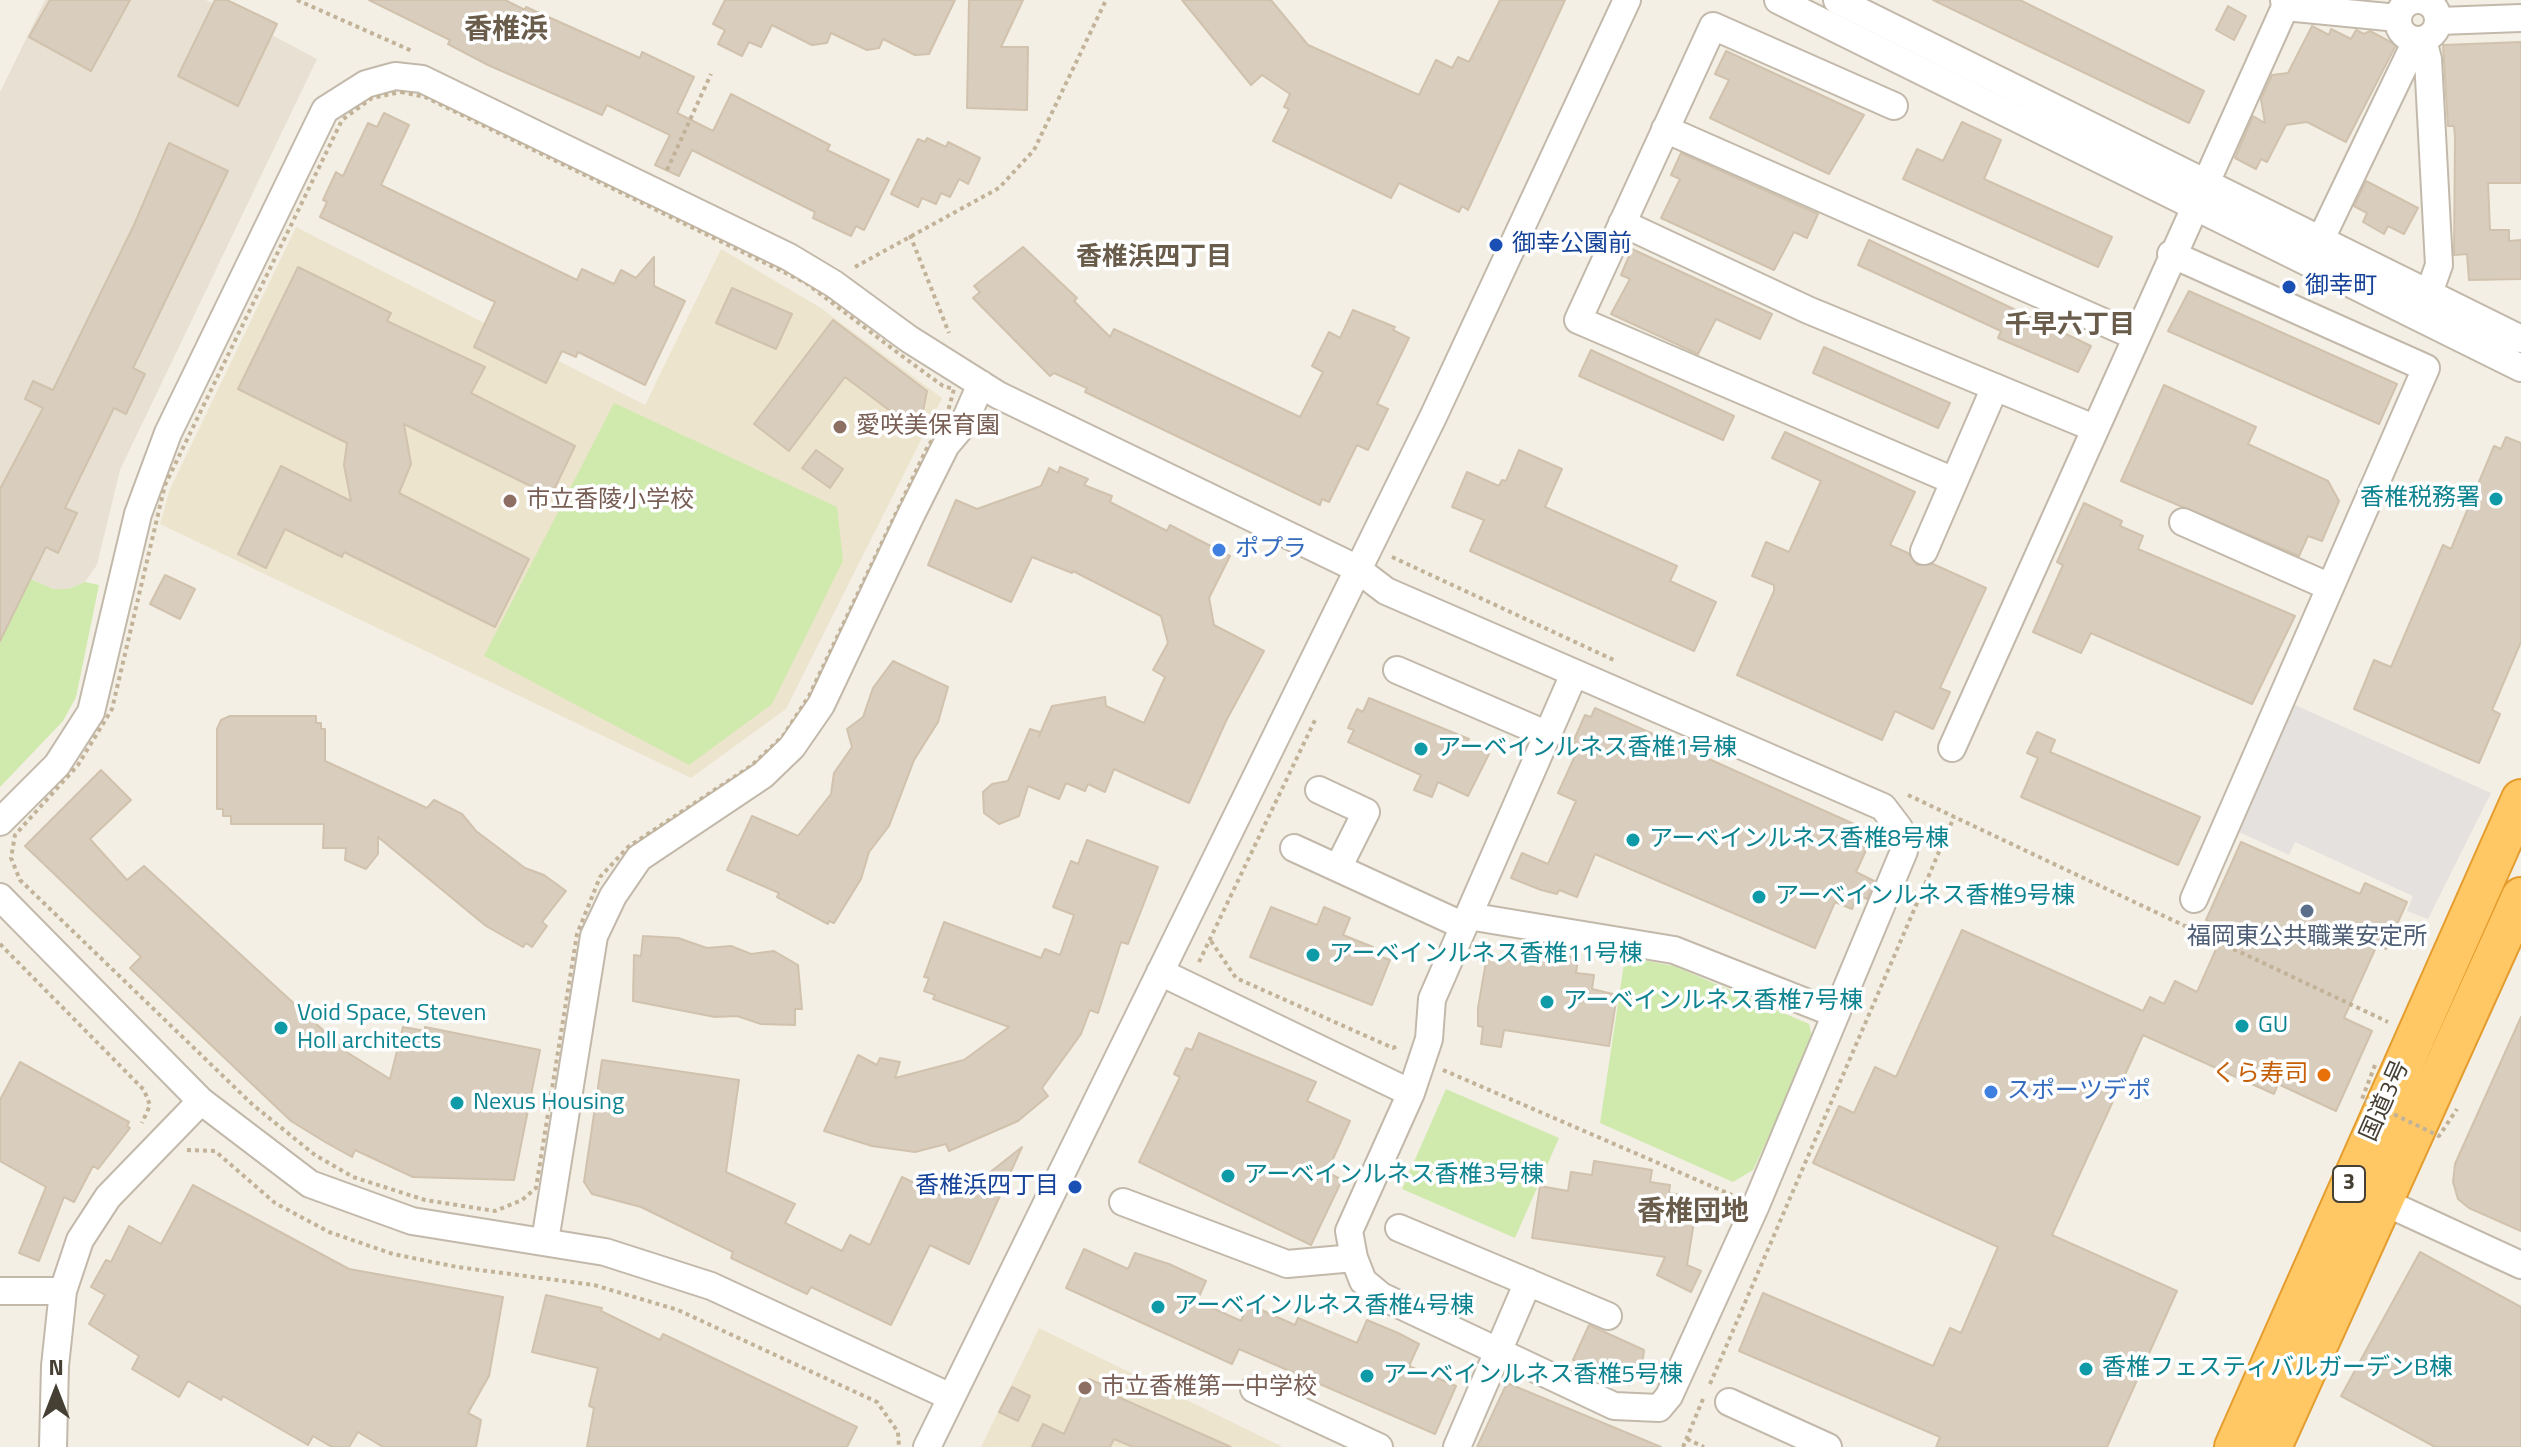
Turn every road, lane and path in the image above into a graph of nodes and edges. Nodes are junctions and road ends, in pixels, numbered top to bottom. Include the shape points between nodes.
1 (297, 0) edge
2 (322, 0) edge
3 (1106, 0) edge
4 (1627, 0) edge
5 (1778, 0) edge
6 (1837, 0) edge
7 (2284, 3) edge
8 (1865, 6) edge
9 (2408, 6) edge
10 (317, 9) junction
11 (2521, 18) edge
12 (350, 25) dead end
13 (2426, 34) junction
14 (711, 74) dead end
15 (1894, 106) dead end
16 (1665, 129) junction
17 (664, 176) dead end
18 (2199, 193) junction
19 (1622, 223) junction
20 (2321, 239) junction
21 (2175, 246) junction
22 (2429, 293) junction
23 (2135, 336) junction
24 (2521, 339) edge
25 (2521, 368) edge
26 (974, 380) junction
27 (1995, 387) junction
28 (2094, 428) junction
29 (1954, 481) junction
30 (899, 507) dead end
31 (2183, 522) dead end
32 (1924, 551) dead end
33 (1356, 568) junction
34 (2330, 587) junction
35 (1397, 670) dead end
36 (1574, 674) junction
37 (1548, 735) junction
38 (1952, 748) dead end
39 (1319, 790) dead end
40 (2521, 799) edge
41 (1954, 817) dead end
42 (0, 822) edge
43 (1294, 848) dead end
44 (1338, 868) junction
45 (0, 897) edge
46 (2521, 897) edge
47 (2194, 899) dead end
48 (1466, 921) junction
49 (0, 944) edge
50 (1160, 972) junction
51 (1836, 1014) junction
52 (1393, 1048) dead end
53 (1422, 1061) junction
54 (2375, 1065) dead end
55 (1411, 1093) junction
56 (201, 1101) junction
57 (2457, 1109) dead end
58 (138, 1134) dead end
59 (179, 1150) dead end
60 (536, 1188) dead end
61 (2382, 1201) junction
62 (1123, 1202) dead end
63 (1756, 1205) junction
64 (1782, 1217) junction
65 (1399, 1228) dead end
66 (545, 1241) junction
67 (1354, 1258) junction
68 (2521, 1265) edge
69 (1528, 1282) junction
70 (0, 1291) edge
71 (63, 1291) junction
72 (1608, 1316) dead end
73 (1498, 1350) junction
74 (1254, 1389) dead end
75 (951, 1397) junction
76 (1729, 1402) dead end
77 (1687, 1439) junction
78 (53, 1447) edge
79 (899, 1447) edge
80 (927, 1447) edge
81 (1379, 1447) edge
82 (1457, 1447) edge
83 (1683, 1447) edge
84 (1704, 1447) edge
85 (1828, 1447) edge
86 (2234, 1447) edge
87 (2272, 1447) edge

1 - 10 path
2 - 10 path
3 - 26 path via 1034,150 999,188 910,235
4 - 33 street via 1434,415
5 - 18 street
6 - 8 street
7 - 9 street
7 - 18 street
8 - 18 street
9 - 13 street via 2401,30
9 - 13 street via 2431,4
10 - 12 path
11 - 13 street
13 - 20 street
13 - 22 street via 2439,265
14 - 17 path
15 - 16 street via 1713,26
16 - 19 street
16 - 23 street
18 - 20 street
18 - 21 street
18 - 25 street
19 - 27 street via 1808,310
19 - 29 street via 1578,320
20 - 22 street
21 - 23 street
21 - 34 street via 2426,368
22 - 24 street
23 - 28 street
26 - 33 street
26 - 42 street via 789,257 553,140 422,79 395,76 366,84 325,110 168,433 138,514 91,712 57,765
26 - 66 street via 963,425 946,445 821,705 792,747 763,775 639,858 613,896 594,936
27 - 28 street
27 - 29 street
28 - 38 street
29 - 32 street
30 - 60 path via 947,415 954,389 806,283 425,97 401,92 372,98 342,120 165,485 112,709 78,765 15,835 11,858 20,880 253,1105 315,1155 353,1177 425,1200 495,1211
31 - 34 street
33 - 36 street via 1386,591
33 - 50 street
34 - 47 street
35 - 37 street
36 - 37 street
36 - 51 street via 1883,807 1899,828 1904,851
37 - 48 street
39 - 44 street via 1366,812
40 - 86 highway, 国道3号 / 3
41 - 64 path
43 - 44 street
44 - 48 street
45 - 56 street
46 - 61 highway, 国道3号 / 3
48 - 51 street via 1674,950
48 - 53 street via 1432,999
49 - 58 path via 144,1090 150,1105
50 - 55 street
50 - 75 street
51 - 63 street
52 - 53 path
53 - 55 street
53 - 63 path
54 - 57 path, bridge via 2362,1099 2439,1136
55 - 67 street via 1349,1231
56 - 66 street via 310,1184 412,1221
56 - 71 street via 108,1197 80,1240
59 - 79 path via 215,1151 275,1203 329,1232 393,1254 594,1285 678,1310 877,1402 898,1432
61 - 68 street
61 - 87 highway, 国道3号 / 3
62 - 67 street via 1287,1264
63 - 64 path
63 - 73 street via 1659,1408 1614,1406
64 - 77 path
65 - 69 street
66 - 75 street via 605,1252 711,1286
67 - 73 street via 1363,1281 1381,1296
69 - 72 street
69 - 73 street
70 - 71 street
71 - 78 street
73 - 82 street
74 - 81 street
75 - 80 street
76 - 85 street
77 - 83 path
77 - 84 path

